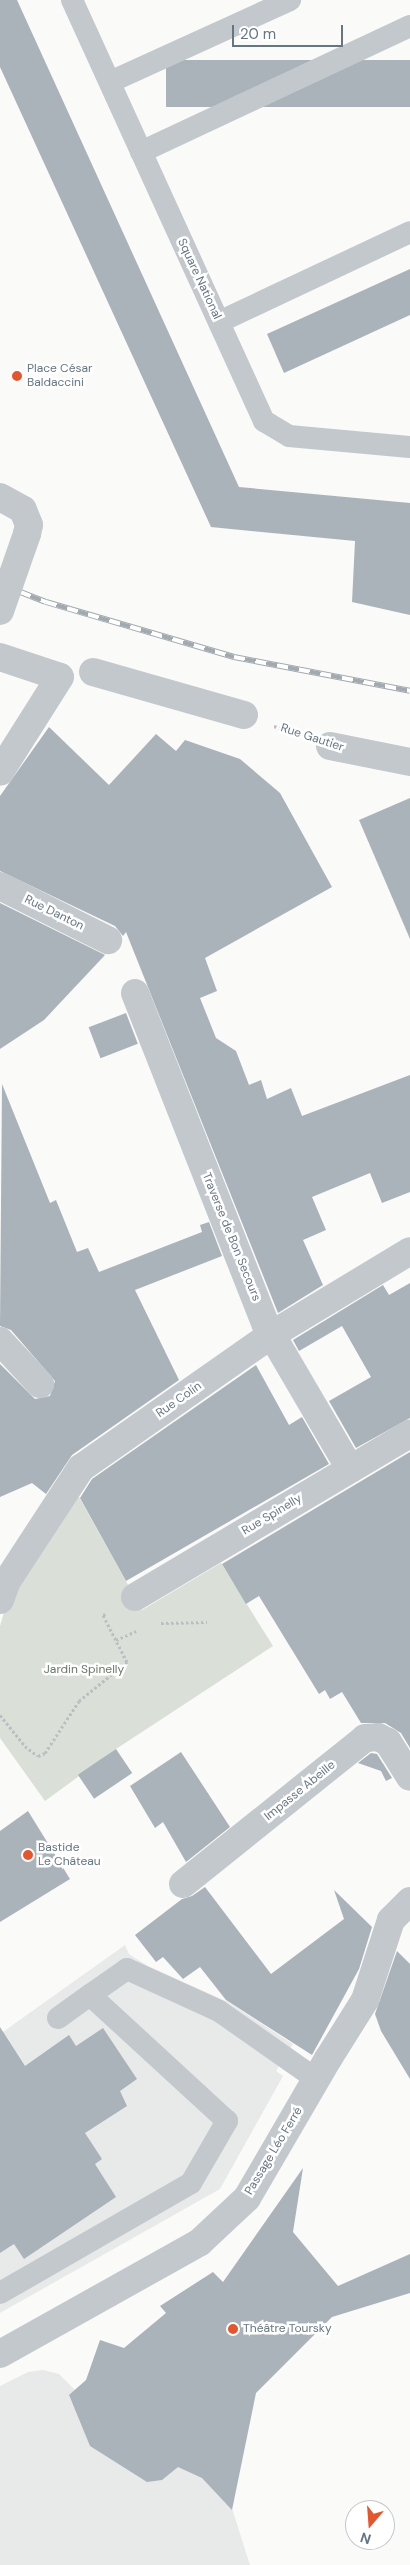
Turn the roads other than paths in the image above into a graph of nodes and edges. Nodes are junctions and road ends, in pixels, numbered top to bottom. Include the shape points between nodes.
1 (72, 0) edge
2 (290, 0) edge
3 (410, 26) edge
4 (110, 82) junction
5 (141, 152) junction
6 (410, 232) edge
7 (219, 322) junction
8 (410, 447) edge
9 (0, 497) edge
10 (0, 611) edge
11 (0, 658) edge
12 (93, 672) dead end
13 (244, 715) road end
14 (330, 746) road end
15 (410, 762) edge
16 (0, 772) edge
17 (0, 886) edge
18 (108, 940) dead end
19 (135, 993) dead end
20 (410, 1251) edge
21 (271, 1335) junction
22 (0, 1341) edge
23 (40, 1384) dead end
24 (410, 1434) edge
25 (350, 1469) junction
26 (135, 1596) road end
27 (0, 1600) edge
28 (410, 1777) edge
29 (183, 1884) dead end
30 (410, 1901) edge
31 (90, 1996) junction
32 (58, 2018) dead end
33 (322, 2069) junction
34 (0, 2293) edge
35 (0, 2354) edge

1 - 4 lane, Square National
2 - 4 lane
3 - 5 lane
4 - 5 lane, Square National
5 - 7 lane, Square National
6 - 7 lane
7 - 8 lane, Square National via 264,421 289,436
9 - 10 street, bridge via 23,510 30,525
11 - 16 street via 60,677 45,706
12 - 13 street
14 - 15 street, Rue Gautier
17 - 18 street, Rue Danton
19 - 21 street, Traverse de Bon Secours
20 - 21 street, Rue Colin
21 - 25 street, Traverse de Bon Secours
21 - 27 street, Rue Colin via 81,1468 7,1581
22 - 23 street
24 - 25 street, Rue Spinelly
25 - 26 street, Rue Spinelly
28 - 29 street, Impasse Abeille via 388,1742 378,1737 365,1738
30 - 33 street, Passage Léo Ferré via 391,1920 365,2000
31 - 32 lane
31 - 33 lane via 127,1969 219,2011
31 - 34 lane via 227,2121 191,2183
33 - 35 street, Passage Léo Ferré via 247,2198 200,2242

